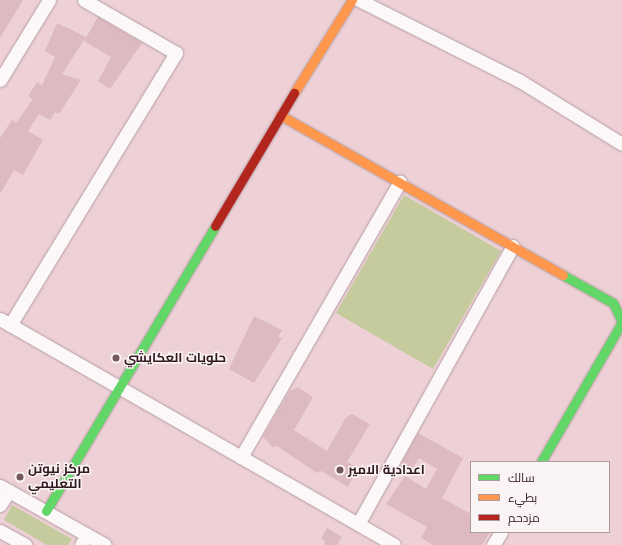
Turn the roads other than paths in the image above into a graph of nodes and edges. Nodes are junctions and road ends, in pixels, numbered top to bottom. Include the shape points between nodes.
1 (50, 0) edge
2 (84, 0) edge
3 (352, 0) edge
4 (359, 0) edge
5 (0, 80) edge
6 (280, 115) junction
7 (622, 144) edge
8 (400, 182) junction
9 (513, 246) junction
10 (5, 322) edge
11 (117, 386) junction
12 (241, 457) junction
13 (542, 461) edge
14 (4, 488) edge
15 (0, 506) edge
16 (46, 511) junction
17 (358, 524) junction
18 (0, 531) edge
19 (500, 533) edge
20 (84, 540) edge
21 (25, 545) edge
22 (106, 545) edge
23 (394, 545) edge
24 (493, 545) edge

1 - 5 street
2 - 10 street via 176,53
3 - 6 street
4 - 7 street via 520,81
6 - 8 street
6 - 11 street
8 - 9 street
8 - 12 street
9 - 13 street via 613,303 622,322
9 - 17 street
10 - 11 street
11 - 12 street
11 - 16 street
12 - 17 street
14 - 15 street
14 - 16 street
16 - 20 street
17 - 23 street
18 - 21 street
19 - 24 street
20 - 22 street

